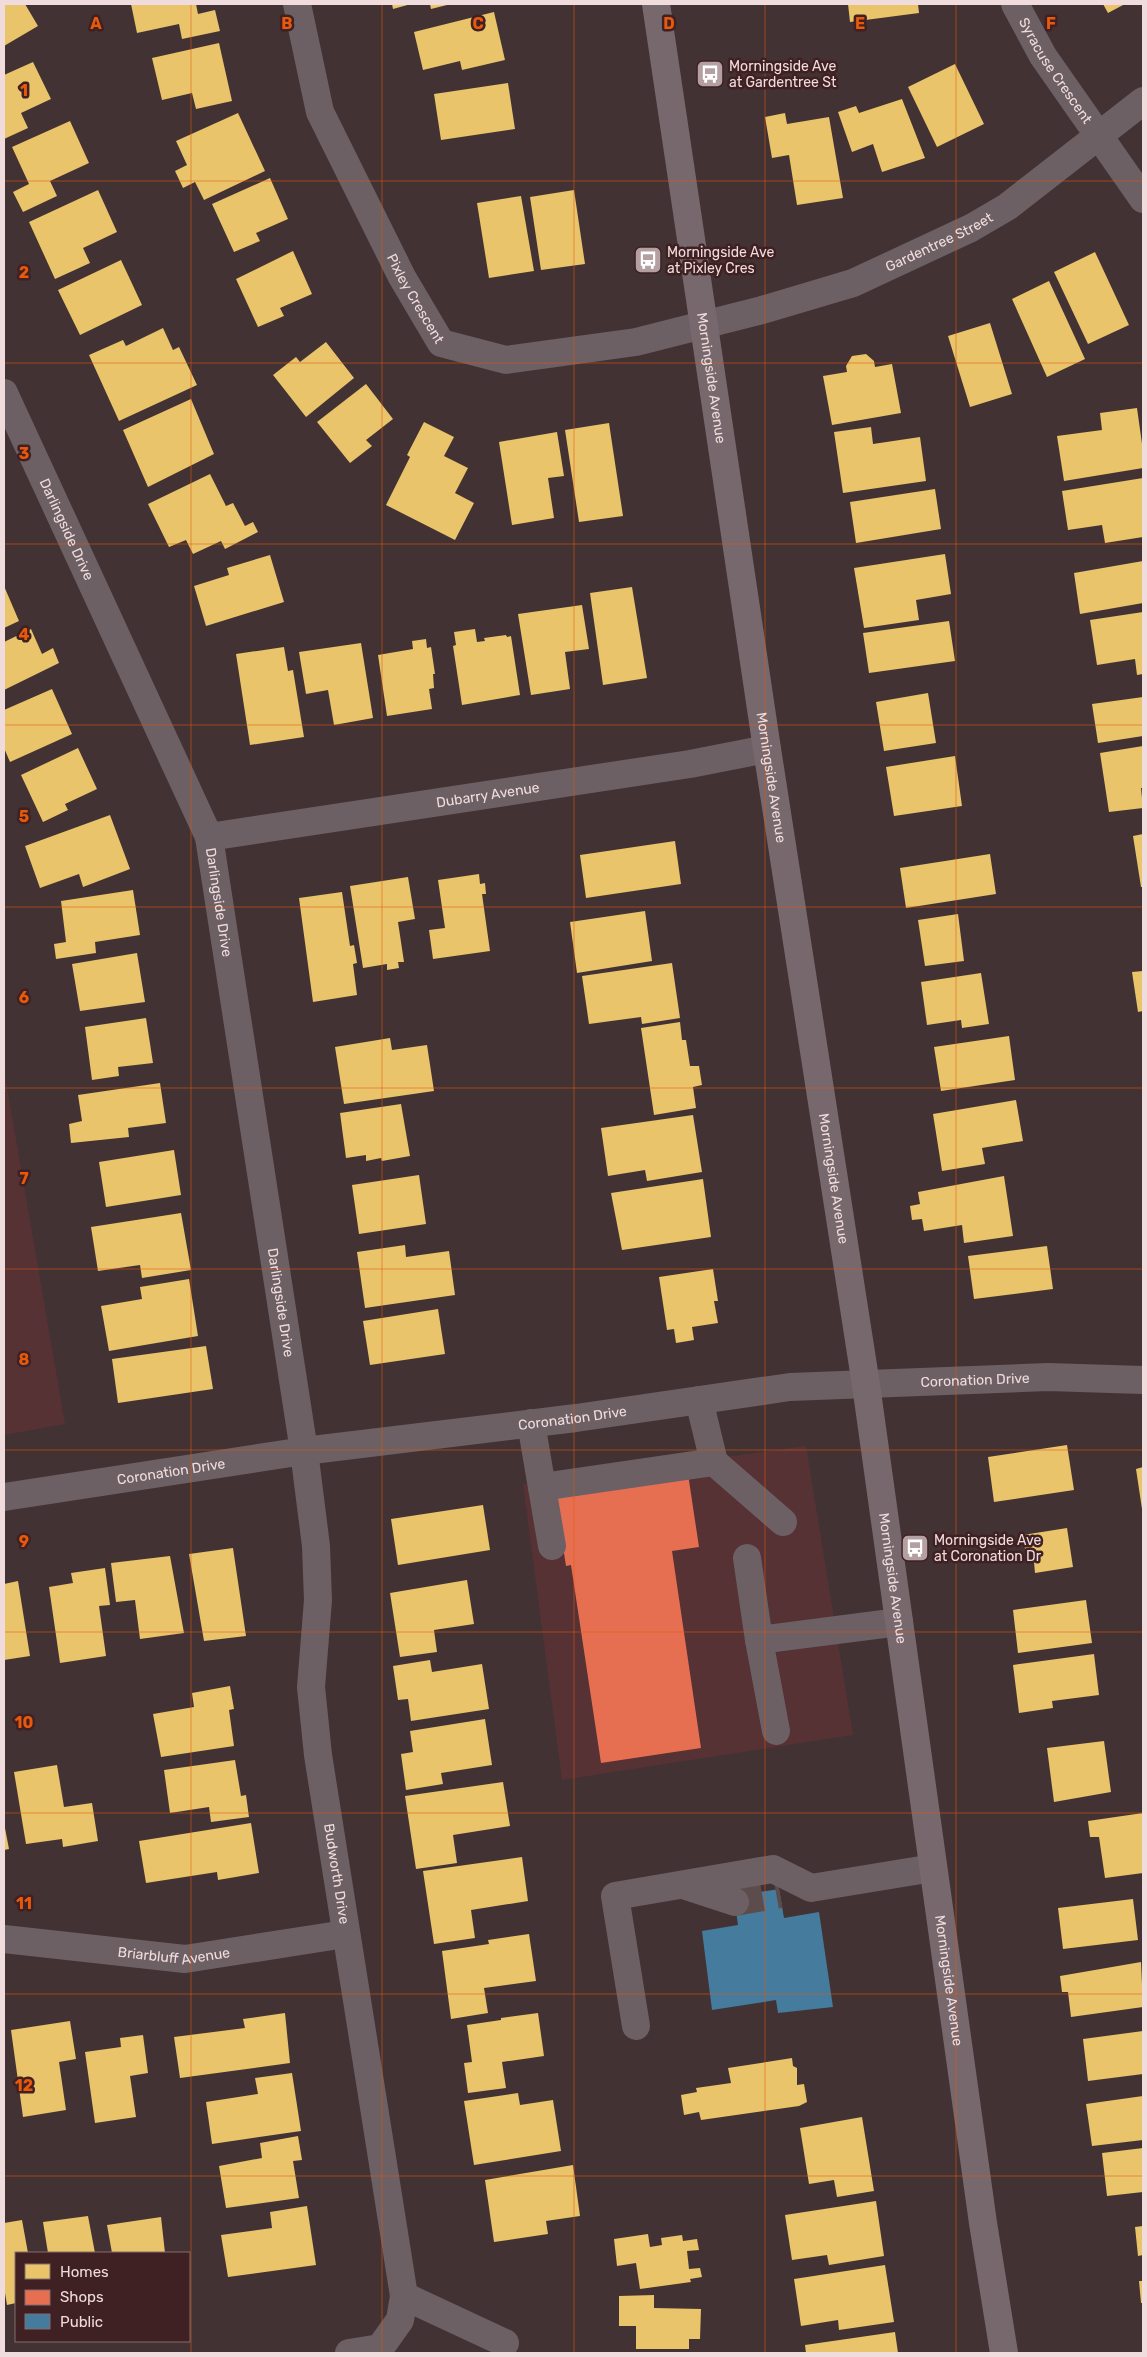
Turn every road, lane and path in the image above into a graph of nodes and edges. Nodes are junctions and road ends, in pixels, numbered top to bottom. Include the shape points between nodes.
1 (297, 4) edge
2 (656, 4) edge
3 (1015, 4) edge
4 (1143, 101) edge
5 (1098, 136) junction
6 (1143, 199) edge
7 (704, 325) junction
8 (4, 393) edge
9 (767, 749) junction
10 (209, 837) junction
11 (1143, 1380) edge
12 (866, 1386) junction
13 (699, 1400) junction
14 (531, 1423) junction
15 (304, 1451) junction
16 (714, 1462) junction
17 (542, 1487) junction
18 (4, 1497) edge
19 (783, 1522) dead end
20 (552, 1546) dead end
21 (747, 1558) dead end
22 (899, 1622) junction
23 (760, 1640) junction
24 (776, 1731) dead end
25 (933, 1868) junction
26 (681, 1884) junction
27 (810, 1888) junction
28 (780, 1894) tunnel mouth
29 (735, 1902) tunnel mouth
30 (345, 1934) junction
31 (4, 1939) edge
32 (636, 2026) dead end
33 (404, 2296) junction
34 (505, 2343) dead end
35 (349, 2353) edge
36 (1004, 2353) edge

1 - 7 street, Pixley Crescent via 320,112 402,277 441,343 506,360 636,342
2 - 7 main road, Morningside Avenue
3 - 5 street, Syracuse Crescent via 1043,56
4 - 5 street, Gardentree Street
5 - 6 street, Syracuse Crescent
5 - 7 street, Gardentree Street via 1007,207 971,228 854,283
7 - 9 main road, Morningside Avenue
8 - 10 street, Darlingside Drive
9 - 10 street, Dubarry Avenue via 690,764
9 - 12 main road, Morningside Avenue
10 - 15 street, Darlingside Drive
11 - 12 street, Coronation Drive via 1048,1377
12 - 13 street, Coronation Drive via 790,1387
12 - 22 main road, Morningside Avenue
13 - 14 street, Coronation Drive
13 - 16 street
14 - 15 street, Coronation Drive
14 - 17 street
15 - 18 street, Coronation Drive
15 - 30 street, Budworth Drive via 316,1546 318,1600 311,1687
16 - 17 street
16 - 19 street
17 - 20 street
21 - 23 street
22 - 23 street
22 - 25 main road, Morningside Avenue
23 - 24 street
25 - 27 street
25 - 36 main road, Morningside Avenue
26 - 27 street via 773,1869
26 - 29 street
26 - 32 street via 615,1896
27 - 28 street
30 - 31 street, Briarbluff Avenue via 185,1959
30 - 33 street, Budworth Drive
33 - 34 street
33 - 35 street, Budworth Drive via 400,2320 380,2348

